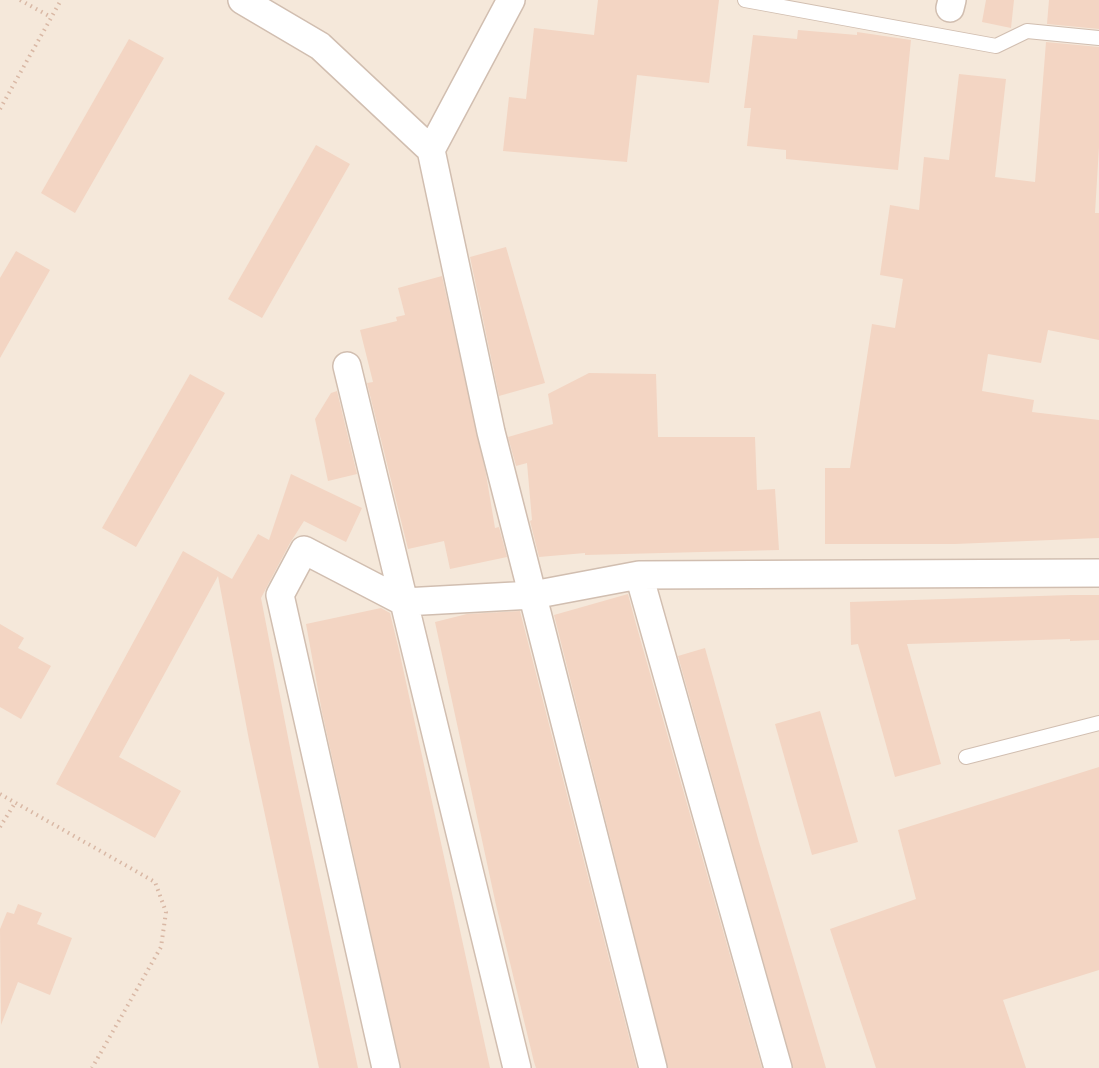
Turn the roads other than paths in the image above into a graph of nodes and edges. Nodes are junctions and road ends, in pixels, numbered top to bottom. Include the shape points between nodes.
1 (242, 0) edge
2 (510, 0) edge
3 (744, 0) edge
4 (1099, 38) edge
5 (431, 150) junction
6 (347, 366) dead end
7 (1099, 573) edge
8 (639, 575) junction
9 (533, 595) junction
10 (404, 602) junction
11 (1099, 723) edge
12 (966, 757) dead end
13 (386, 1068) edge
14 (517, 1068) edge
15 (653, 1068) edge
16 (777, 1068) edge

1 - 5 street via 320,46
2 - 5 street
3 - 4 lane via 996,46 1027,31
5 - 9 street via 491,432
6 - 10 street
7 - 8 street
8 - 9 street
8 - 16 street
9 - 10 street
9 - 15 street
10 - 13 street via 304,550 280,595
10 - 14 street
11 - 12 lane

